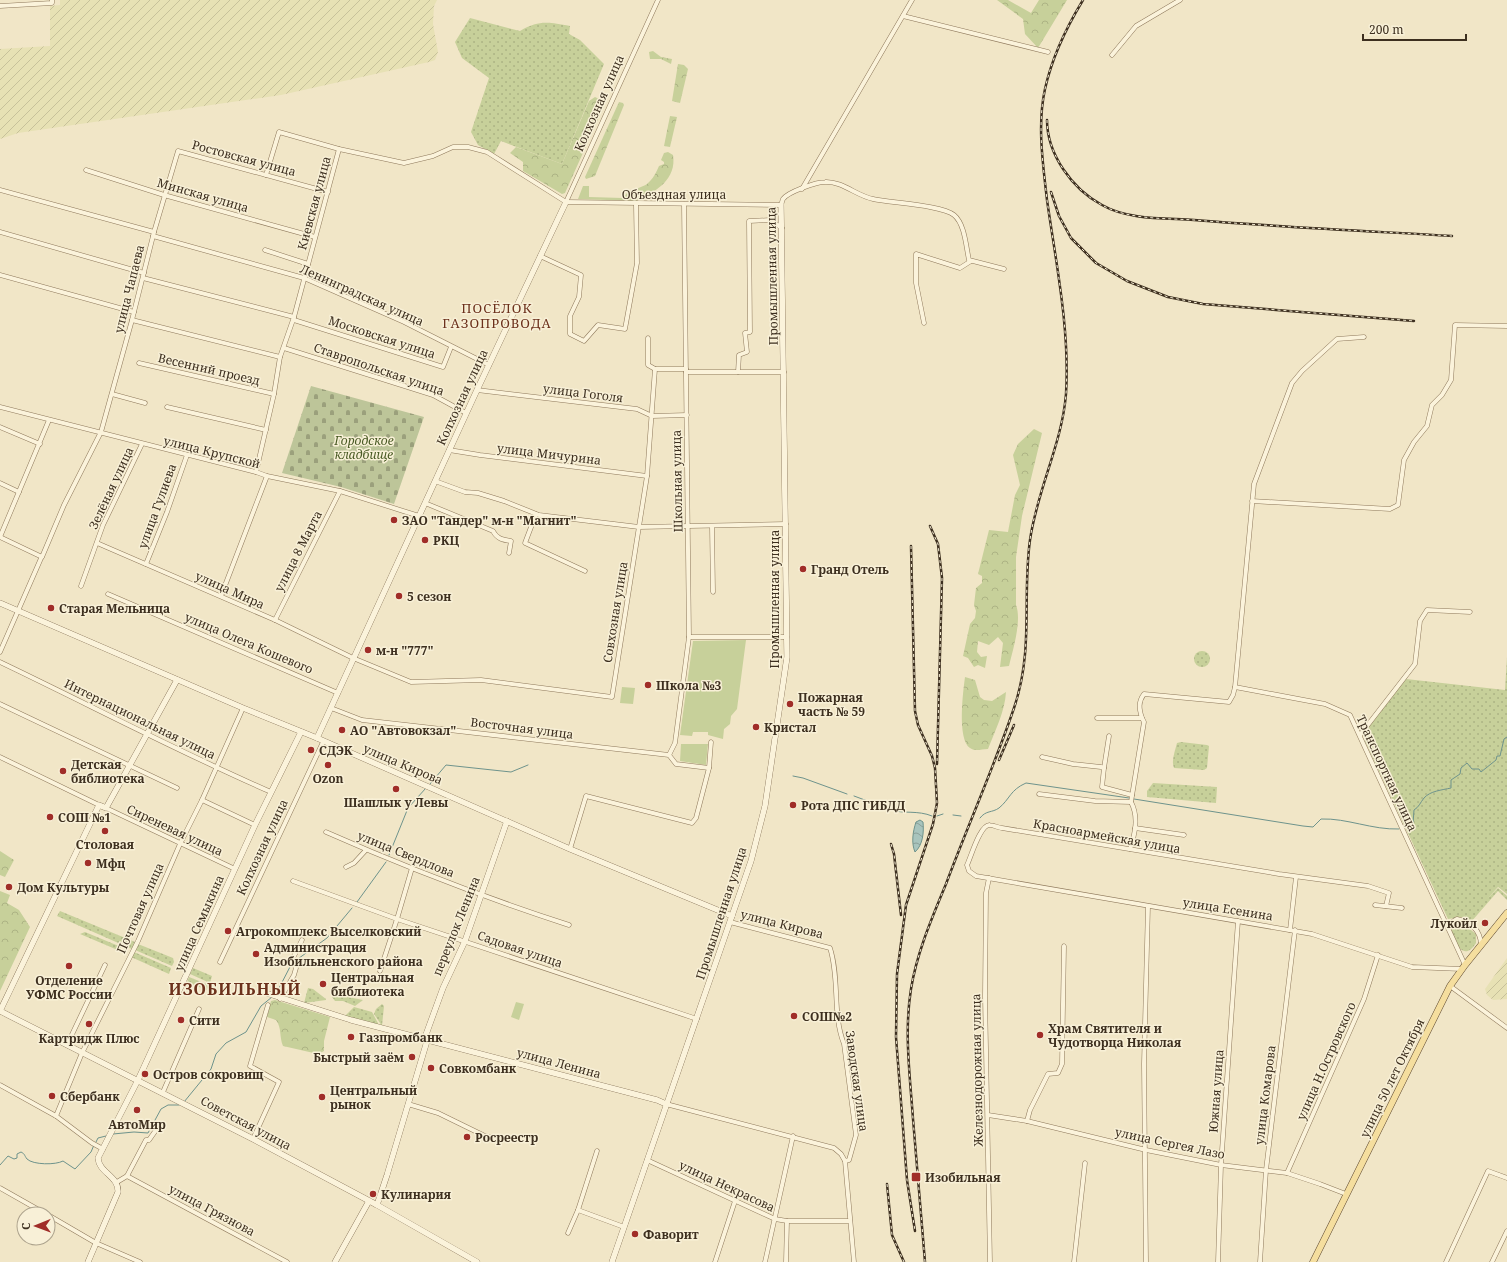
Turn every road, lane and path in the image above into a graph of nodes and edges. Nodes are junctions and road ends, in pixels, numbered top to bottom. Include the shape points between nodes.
1 (52, 0) edge
2 (658, 0) edge
3 (912, 0) edge
4 (1180, 0) edge
5 (0, 6) edge
6 (904, 16) junction
7 (1048, 52) dead end
8 (1112, 55) dead end
9 (339, 149) junction
10 (178, 151) joint
11 (86, 170) dead end
12 (266, 175) junction
13 (802, 189) junction
14 (0, 190) edge
15 (328, 192) junction
16 (164, 195) junction
17 (566, 202) junction
18 (684, 204) junction
19 (636, 205) junction
20 (781, 205) junction
21 (782, 229) junction
22 (0, 232) edge
23 (153, 234) junction
24 (315, 237) junction
25 (265, 250) dead end
26 (540, 256) junction
27 (971, 261) junction
28 (308, 264) junction
29 (1004, 269) dead end
30 (0, 275) edge
31 (143, 275) junction
32 (304, 278) junction
33 (134, 312) junction
34 (294, 318) junction
35 (132, 320) junction
36 (924, 323) dead end
37 (1507, 326) edge
38 (648, 338) dead end
39 (1364, 338) dead end
40 (452, 347) junction
41 (284, 348) junction
42 (280, 357) junction
43 (139, 363) dead end
44 (489, 365) junction
45 (655, 370) junction
46 (686, 370) junction
47 (738, 372) junction
48 (784, 372) junction
49 (477, 390) junction
50 (112, 394) junction
51 (274, 394) junction
52 (145, 403) dead end
53 (0, 407) edge
54 (167, 407) dead end
55 (466, 413) junction
56 (687, 415) junction
57 (652, 416) junction
58 (49, 420) junction
59 (0, 427) edge
60 (266, 430) junction
61 (101, 432) junction
62 (40, 444) junction
63 (142, 444) junction
64 (449, 450) junction
65 (187, 455) junction
66 (256, 472) junction
67 (267, 476) junction
68 (647, 476) junction
69 (435, 481) junction
70 (0, 483) edge
71 (340, 491) junction
72 (19, 492) junction
73 (1252, 501) junction
74 (425, 503) junction
75 (536, 514) junction
76 (419, 516) junction
77 (786, 524) junction
78 (688, 526) junction
79 (712, 526) junction
80 (639, 527) junction
81 (0, 537) edge
82 (98, 543) junction
83 (509, 553) dead end
84 (42, 556) junction
85 (146, 564) junction
86 (585, 571) dead end
87 (82, 586) dead end
88 (713, 592) dead end
89 (108, 594) dead end
90 (221, 596) junction
91 (0, 603) edge
92 (19, 612) junction
93 (1470, 612) dead end
94 (275, 620) junction
95 (689, 637) junction
96 (787, 637) junction
97 (0, 652) edge
98 (353, 658) junction
99 (0, 662) edge
100 (177, 680) junction
101 (416, 682) joint
102 (1235, 687) junction
103 (338, 692) junction
104 (0, 704) edge
105 (243, 708) junction
106 (331, 708) junction
107 (1097, 718) dead end
108 (1142, 718) junction
109 (301, 732) junction
110 (148, 733) junction
111 (1360, 735) junction
112 (1109, 736) dead end
113 (317, 738) junction
114 (323, 742) junction
115 (711, 742) dead end
116 (669, 755) junction
117 (1042, 757) dead end
118 (0, 758) edge
119 (129, 766) junction
120 (215, 767) junction
121 (709, 768) junction
122 (1104, 768) junction
123 (177, 788) dead end
124 (271, 792) junction
125 (1040, 794) dead end
126 (1132, 795) junction
127 (202, 800) junction
128 (1131, 802) junction
129 (99, 805) junction
130 (106, 808) junction
131 (507, 821) junction
132 (255, 825) junction
133 (1134, 828) junction
134 (326, 832) dead end
135 (1184, 835) dead end
136 (180, 844) junction
137 (570, 849) junction
138 (1130, 849) junction
139 (366, 850) junction
140 (346, 868) dead end
141 (412, 868) junction
142 (235, 869) junction
143 (1296, 877) junction
144 (989, 878) junction
145 (293, 881) dead end
146 (481, 896) junction
147 (1375, 905) dead end
148 (1148, 906) junction
149 (1386, 906) junction
150 (1402, 908) dead end
151 (1507, 913) edge
152 (398, 919) junction
153 (731, 919) junction
154 (1238, 921) junction
155 (569, 925) dead end
156 (1446, 925) junction
157 (1290, 930) junction
158 (1295, 930) junction
159 (302, 940) dead end
160 (465, 941) junction
161 (1481, 944) junction
162 (1064, 946) dead end
163 (830, 948) joint
164 (1378, 955) junction
165 (220, 962) dead end
166 (105, 965) dead end
167 (1463, 967) junction
168 (380, 971) dead end
169 (1450, 986) junction
170 (263, 992) dead end
171 (275, 998) junction
172 (268, 1005) dead end
173 (199, 1009) dead end
174 (0, 1011) edge
175 (696, 1019) junction
176 (1507, 1028) edge
177 (426, 1040) junction
178 (67, 1045) junction
179 (82, 1053) junction
180 (138, 1080) junction
181 (0, 1085) edge
182 (163, 1092) junction
183 (408, 1104) junction
184 (666, 1104) junction
185 (988, 1114) junction
186 (56, 1116) junction
187 (1027, 1121) junction
188 (156, 1130) dead end
189 (793, 1136) junction
190 (253, 1139) junction
191 (501, 1140) dead end
192 (103, 1149) junction
193 (1146, 1150) junction
194 (597, 1151) dead end
195 (647, 1160) junction
196 (845, 1161) junction
197 (1085, 1163) dead end
198 (1221, 1165) junction
199 (1266, 1170) junction
200 (1287, 1173) junction
201 (127, 1176) junction
202 (1507, 1178) edge
203 (117, 1182) junction
204 (0, 1188) edge
205 (1346, 1194) junction
206 (369, 1200) junction
207 (735, 1201) junction
208 (376, 1205) junction
209 (31, 1206) edge
210 (578, 1210) junction
211 (775, 1219) junction
212 (56, 1220) edge
213 (787, 1221) junction
214 (850, 1221) junction
215 (624, 1227) junction
216 (1507, 1231) edge
217 (568, 1233) dead end
218 (96, 1243) junction
219 (88, 1262) edge
220 (140, 1262) edge
221 (288, 1262) edge
222 (334, 1262) edge
223 (477, 1262) edge
224 (612, 1262) edge
225 (715, 1262) edge
226 (765, 1262) edge
227 (786, 1262) edge
228 (854, 1262) edge
229 (990, 1262) edge
230 (1074, 1262) edge
231 (1146, 1262) edge
232 (1218, 1262) edge
233 (1260, 1262) edge
234 (1313, 1262) edge
235 (1446, 1262) edge
236 (1492, 1262) edge

1 - 5 street via 52,3
2 - 17 street, Колхозная улица
3 - 6 street
4 - 8 street via 1136,26
6 - 7 street
6 - 13 street
9 - 12 street via 278,132
9 - 15 street, Киевская улица
9 - 17 street via 404,163 433,156 453,147 468,147 487,152
10 - 12 street, Ростовская улица
10 - 16 street, улица Чапаева
11 - 16 street, Минская улица
12 - 15 street, Ростовская улица
13 - 20 street, Промышленная улица via 783,199
13 - 27 street, Промышленная улица via 816,183 836,183 871,199 943,209 953,214 960,222
14 - 23 street, Ленинградская улица
15 - 24 street, Киевская улица
16 - 23 street, улица Чапаева
16 - 24 street, Минская улица
17 - 19 street, Объездная улица
17 - 26 street, Колхозная улица
18 - 19 street, Объездная улица
18 - 20 street, Объездная улица
18 - 46 street, Школьная улица
19 - 26 street via 637,263 625,329 598,325 584,341 570,334 570,316 579,297 581,275
20 - 21 street, Промышленная улица
21 - 47 street via 770,220 749,221 750,332 746,333 747,352 739,355
21 - 48 street, Промышленная улица
22 - 31 street, Московская улица
23 - 31 street, улица Чапаева
23 - 32 street, Ленинградская улица
24 - 28 street, Киевская улица
25 - 28 street
26 - 44 street, Колхозная улица
27 - 29 street
27 - 36 street via 960,268 916,254 916,283
28 - 32 street, Киевская улица
30 - 33 street
31 - 33 street, улица Чапаева
31 - 34 street, Московская улица
32 - 34 street, Киевская улица
32 - 40 street, Ленинградская улица via 404,322
33 - 35 street, улица Чапаева
34 - 40 street, Московская улица via 443,368
34 - 41 street, Киевская улица
35 - 42 street
35 - 50 street, улица Чапаева
37 - 73 street via 1455,325 1451,380 1432,405 1427,426 1404,460 1398,505 1390,509
38 - 45 street, Совхозная улица via 648,364
39 - 73 street via 1337,338 1292,383 1254,484
40 - 44 street, Ленинградская улица
41 - 42 street, Киевская улица
41 - 55 street, Ставропольская улица via 433,396
42 - 51 street, Киевская улица
43 - 51 street, Весенний проезд
44 - 49 street, Колхозная улица
45 - 46 street
45 - 57 street, Совхозная улица
46 - 47 street
46 - 56 street, Школьная улица
47 - 48 street
48 - 77 street, Промышленная улица
49 - 55 street, Колхозная улица
49 - 57 street, улица Гоголя via 637,409
50 - 52 street
50 - 61 street, улица Чапаева
51 - 60 street, Киевская улица
53 - 58 street, улица Крупской
54 - 60 street
55 - 64 street, Колхозная улица
56 - 57 street, улица Гоголя
56 - 78 street, Школьная улица
57 - 68 street, Совхозная улица
58 - 61 street, улица Крупской
58 - 62 street
59 - 62 street
60 - 66 street, Киевская улица
61 - 63 street, улица Крупской
61 - 84 street, улица Чапаева via 64,505
62 - 72 street
63 - 65 street, улица Крупской
63 - 82 street, Зелёная улица via 103,524
64 - 68 street, улица Мичурина
64 - 69 street, Колхозная улица
65 - 66 street, улица Крупской
65 - 85 street, улица Гулиева
66 - 67 street, улица Крупской
67 - 71 street, улица Крупской
67 - 90 street
68 - 80 street, Совхозная улица
69 - 74 street, Колхозная улица
69 - 75 street via 465,492 504,501
70 - 72 street
71 - 76 street, улица Крупской
71 - 94 street, улица 8 Марта
72 - 81 street
73 - 102 street
74 - 76 street, Колхозная улица
74 - 83 street via 494,531 496,536 503,540 511,541
75 - 80 street
75 - 86 street via 525,543
76 - 98 street, Колхозная улица
77 - 79 street
77 - 96 street, Промышленная улица
78 - 79 street
78 - 80 street
78 - 95 street, Школьная улица
79 - 88 street
80 - 101 street, Совхозная улица via 612,696 481,680
81 - 84 street
82 - 85 street, улица Мира
82 - 87 street, Зелёная улица
84 - 92 street
85 - 90 street, улица Мира
89 - 103 street, улица Олега Кошевого
90 - 94 street, улица Мира
91 - 92 street, улица Кирова
92 - 97 street
92 - 100 street, улица Кирова
93 - 111 street via 1427,610 1420,621 1415,664
94 - 98 street, улица Мира
95 - 96 street
95 - 116 street, Школьная улица via 675,743
96 - 153 street, Промышленная улица via 787,657 765,806 751,861
98 - 101 street, улица Мира via 397,677
98 - 103 street, Колхозная улица
99 - 110 street, Интернациональная улица
100 - 105 street, улица Кирова
100 - 110 street
102 - 108 street via 1229,702 1144,694 1140,699 1139,710
102 - 111 street, Транспортная улица via 1326,704 1350,715
103 - 106 street, Колхозная улица
104 - 119 street
105 - 109 street, улица Кирова
105 - 120 street, Почтовая улица
106 - 113 street, Колхозная улица
106 - 116 street, Восточная улица via 372,722
107 - 108 street
108 - 126 street via 1144,722
109 - 113 street, улица Кирова
109 - 124 street, улица Семыкина
110 - 119 street
110 - 120 street, Интернациональная улица
111 - 156 street, Транспортная улица
112 - 122 street
113 - 114 street, улица Кирова
114 - 131 street, улица Кирова
114 - 165 street, Колхозная улица
115 - 121 street
116 - 121 street, Восточная улица via 676,764
117 - 122 street
118 - 129 street
119 - 123 street
119 - 130 street
120 - 124 street, Интернациональная улица
120 - 127 street, Почтовая улица
121 - 137 street via 696,818 692,823 586,796
122 - 126 street via 1102,787
124 - 132 street, улица Семыкина
125 - 128 street via 1095,801
126 - 128 street
127 - 132 street
127 - 136 street, Почтовая улица
128 - 133 street via 1136,812
129 - 130 street
129 - 174 street
130 - 136 street, Сиреневая улица
131 - 137 street, улица Кирова
131 - 146 street, переулок Ленина
132 - 142 street, улица Семыкина
133 - 135 street
133 - 138 street
134 - 139 street, улица Свердлова
136 - 142 street, Сиреневая улица
136 - 179 street, Почтовая улица via 138,941
137 - 153 street, улица Кирова
138 - 143 street, Красноармейская улица
138 - 144 street, Красноармейская улица via 991,824 980,832 967,865 969,871 976,876
139 - 140 street
139 - 141 street, улица Свердлова
141 - 146 street, улица Свердлова
141 - 152 street
142 - 180 street, улица Семыкина
143 - 149 street, Красноармейская улица via 1368,886 1389,893
143 - 157 street
144 - 148 street, улица Есенина
144 - 185 street, Железнодорожная улица via 986,893 985,988
145 - 152 street, Садовая улица
146 - 155 street, улица Свердлова
146 - 160 street, переулок Ленина
147 - 149 street
148 - 154 street, улица Есенина
148 - 193 street via 1144,1064
149 - 150 street
151 - 161 main road, улица 50 лет Октября
152 - 160 street, Садовая улица
152 - 168 street
153 - 163 street, улица Кирова
153 - 175 street, Промышленная улица
154 - 157 street, улица Есенина
154 - 198 street, Южная улица
156 - 161 street via 1457,919 1473,926 1480,933
156 - 167 street, Транспортная улица
157 - 158 street, улица Есенина
158 - 164 street, улица Есенина
158 - 199 street, улица Комарова
159 - 171 street via 292,960 296,968 294,975
160 - 175 street, Садовая улица
160 - 177 street, переулок Ленина via 443,988
161 - 167 main road, улица 50 лет Октября
162 - 187 street via 1062,1064 1058,1073 1048,1074
163 - 196 street, Заводская улица via 835,964 839,1032 844,1044 856,1135 849,1160
164 - 167 street, улица Есенина via 1412,967
164 - 200 street, улица Н.Островского via 1364,999
166 - 178 street
167 - 169 main road, улица 50 лет Октября
169 - 176 street
169 - 205 main road, улица 50 лет Октября
170 - 171 street, улица Ленина
171 - 177 street, улица Ленина
172 - 190 street via 250,1066 279,1082
173 - 182 street
174 - 178 street, Советская улица
175 - 184 street, Промышленная улица
177 - 183 street, переулок Ленина
177 - 184 street, улица Ленина
178 - 179 street, Советская улица
179 - 180 street, Советская улица
179 - 186 street, Почтовая улица
180 - 182 street, Советская улица
180 - 192 street, улица Семыкина
181 - 186 street
182 - 190 street, Советская улица
183 - 191 street via 438,1113 485,1136
183 - 208 street, переулок Ленина
184 - 189 street, улица Ленина
184 - 195 street, Промышленная улица
185 - 187 street, улица Сергея Лазо
185 - 229 street, Железнодорожная улица
186 - 192 street
187 - 193 street, улица Сергея Лазо
188 - 201 street via 149,1140 146,1140
189 - 196 street, улица Ленина via 834,1148
189 - 211 street
190 - 206 street, Советская улица
192 - 203 street, улица Семыкина via 98,1158 100,1166
193 - 198 street, улица Сергея Лазо
193 - 231 street
194 - 210 street
195 - 207 street, улица Некрасова
195 - 215 street, Промышленная улица
196 - 214 street
197 - 230 street
198 - 199 street, улица Сергея Лазо
198 - 232 street, Южная улица
199 - 200 street, улица Сергея Лазо
199 - 233 street, улица Комарова
200 - 205 street, улица Сергея Лазо
201 - 203 street
201 - 221 street, улица Грязнова
202 - 235 street via 1488,1171
203 - 218 street via 118,1192
204 - 209 street
205 - 234 main road, улица 50 лет Октября
206 - 208 street, Советская улица
206 - 222 street
207 - 211 street, улица Некрасова
207 - 225 street
208 - 223 street, Советская улица
210 - 215 street
210 - 217 street
211 - 213 street, улица Некрасова
211 - 226 street
212 - 218 street
213 - 214 street, улица Некрасова
213 - 227 street
214 - 228 street
215 - 224 street, Промышленная улица
216 - 236 street
218 - 219 street
218 - 220 street

